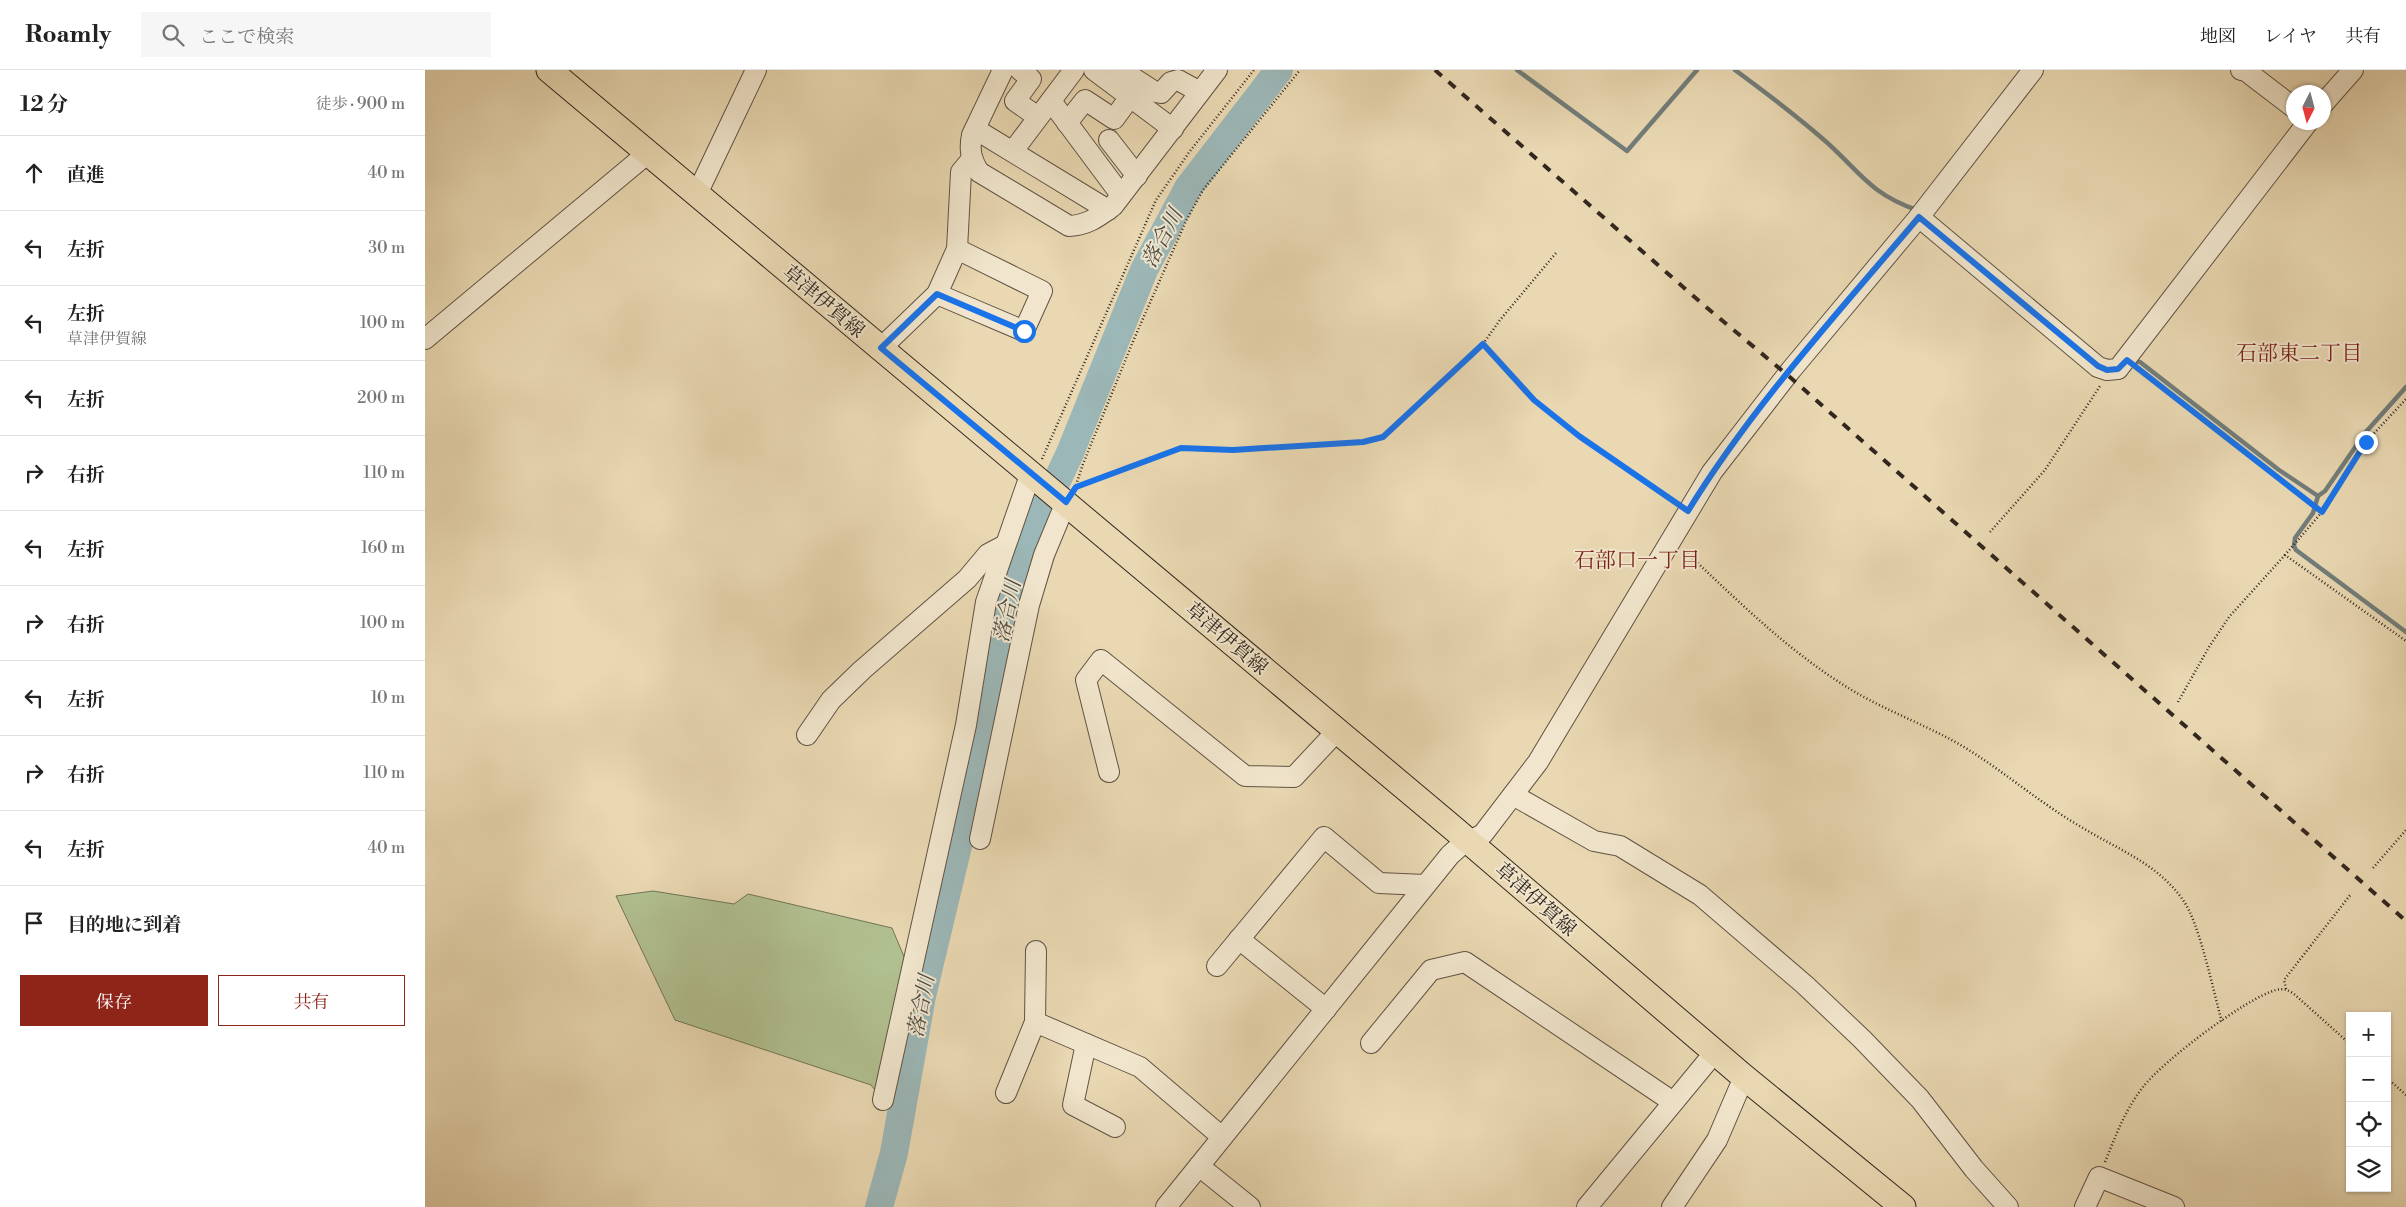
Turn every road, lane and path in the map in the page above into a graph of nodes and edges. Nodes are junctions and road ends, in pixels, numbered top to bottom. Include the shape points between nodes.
1 (549, 70) edge
2 (756, 70) edge
3 (1003, 70) edge
4 (1020, 70) edge
5 (1074, 70) edge
6 (1093, 70) edge
7 (1217, 70) edge
8 (1255, 70) edge
9 (1300, 70) edge
10 (2033, 70) edge
11 (2241, 70) edge
12 (2353, 70) edge
13 (1130, 81) edge
14 (1200, 92) junction
15 (2331, 95) edge
16 (1051, 101) junction
17 (2286, 102) edge
18 (1038, 117) junction
19 (1067, 123) junction
20 (975, 129) junction
21 (1173, 129) junction
22 (2302, 130) edge
23 (1120, 146) dead end
24 (1013, 151) junction
25 (648, 153) junction
26 (971, 160) junction
27 (1137, 176) junction
28 (697, 194) junction
29 (1115, 203) junction
30 (1919, 217) junction
31 (957, 249) junction
32 (1556, 253) dead end
33 (937, 294) junction
34 (425, 339) edge
35 (1483, 344) junction
36 (881, 348) junction
37 (2127, 360) junction
38 (2107, 370) junction
39 (2406, 399) edge
40 (1037, 478) junction
41 (1067, 496) junction
42 (1688, 511) junction
43 (2322, 512) junction
44 (1990, 532) dead end
45 (1671, 538) junction
46 (1005, 545) junction
47 (2285, 555) junction
48 (2406, 641) edge
49 (2178, 702) dead end
50 (1337, 731) junction
51 (807, 735) dead end
52 (1109, 772) dead end
53 (1513, 795) junction
54 (2406, 830) edge
55 (980, 839) dead end
56 (1469, 842) junction
57 (2373, 868) dead end
58 (1425, 885) junction
59 (2351, 894) dead end
60 (1239, 939) junction
61 (1037, 951) dead end
62 (1217, 966) dead end
63 (2286, 989) junction
64 (1326, 1009) junction
65 (1035, 1022) junction
66 (2222, 1022) junction
67 (2346, 1040) edge
68 (1371, 1043) dead end
69 (1086, 1044) junction
70 (1715, 1052) junction
71 (1744, 1077) junction
72 (2391, 1082) edge
73 (1005, 1093) dead end
74 (2406, 1095) edge
75 (883, 1100) dead end
76 (1673, 1102) junction
77 (1115, 1127) dead end
78 (1223, 1137) junction
79 (1199, 1166) junction
80 (2099, 1177) junction
81 (1166, 1207) edge
82 (1251, 1207) edge
83 (1587, 1207) edge
84 (1672, 1207) edge
85 (1903, 1207) edge
86 (2009, 1207) edge
87 (2085, 1207) edge
88 (2174, 1207) edge

1 - 25 main road, 草津伊賀線
2 - 28 street
3 - 20 street
4 - 18 street via 1031,79 1015,101
5 - 16 street
6 - 13 street
7 - 14 street
8 - 40 path via 1190,151 1156,200
9 - 41 path via 1203,190 1186,221
10 - 30 street
11 - 17 street
12 - 15 street
13 - 14 street via 1161,93 1171,82 1178,80
13 - 19 street via 1114,119 1085,100
13 - 21 street
14 - 21 street
16 - 18 street
16 - 19 street
18 - 24 street
19 - 29 street via 1086,163
20 - 24 street
20 - 26 street via 970,146
21 - 27 street
22 - 37 street
23 - 27 street
24 - 29 street
25 - 28 main road, 草津伊賀線
25 - 34 street
26 - 29 street via 979,172 1069,226 1095,220
26 - 31 street via 961,172
27 - 29 street
28 - 36 main road, 草津伊賀線
30 - 38 street via 2098,366
30 - 42 street via 1786,376 1712,472
31 - 33 street
31 - 33 street via 1042,291 1024,331
32 - 35 path
33 - 36 street
35 - 41 path via 1383,437 1363,442 1233,450 1181,448
35 - 42 path via 1534,400 1579,436
36 - 40 main road, 草津伊賀線
37 - 38 street via 2118,369
37 - 43 path
38 - 44 path via 2105,378 2045,470
39 - 43 path via 2366,442
40 - 41 main road, 草津伊賀線
40 - 46 street via 1027,484
41 - 50 main road, 草津伊賀線
41 - 55 street via 1029,605
42 - 45 street
43 - 47 path
45 - 53 street via 1543,754
45 - 66 path via 1769,629 1815,666 1851,690 1962,746 2081,828 2145,862 2167,881 2184,901 2194,922
46 - 51 street via 988,554 967,579 855,676 831,700
46 - 75 street via 986,602 966,725
47 - 48 path
47 - 49 path via 2229,617
50 - 52 street via 1294,777 1245,776 1101,660 1086,680
50 - 56 main road, 草津伊賀線
53 - 56 street via 1483,834
53 - 86 street via 1593,841 1620,846 1700,895 1862,1039 1920,1099
54 - 57 path
56 - 58 street via 1449,855
56 - 70 main road, 草津伊賀線
58 - 60 street via 1379,884 1324,837
58 - 64 street
59 - 63 path via 2284,980
60 - 62 street
60 - 64 street
61 - 65 street
63 - 66 path via 2257,999
63 - 67 path
64 - 78 street
65 - 69 street
65 - 73 street
66 - 80 path via 2166,1062 2143,1086 2123,1117
68 - 76 street via 1431,970 1465,962
69 - 77 street via 1073,1104
69 - 78 street via 1140,1067
70 - 71 main road, 草津伊賀線
70 - 76 street
71 - 84 street via 1717,1140
71 - 85 main road, 草津伊賀線
72 - 74 path
76 - 83 street
78 - 79 street
79 - 81 street
79 - 82 street
80 - 87 street
80 - 88 street

